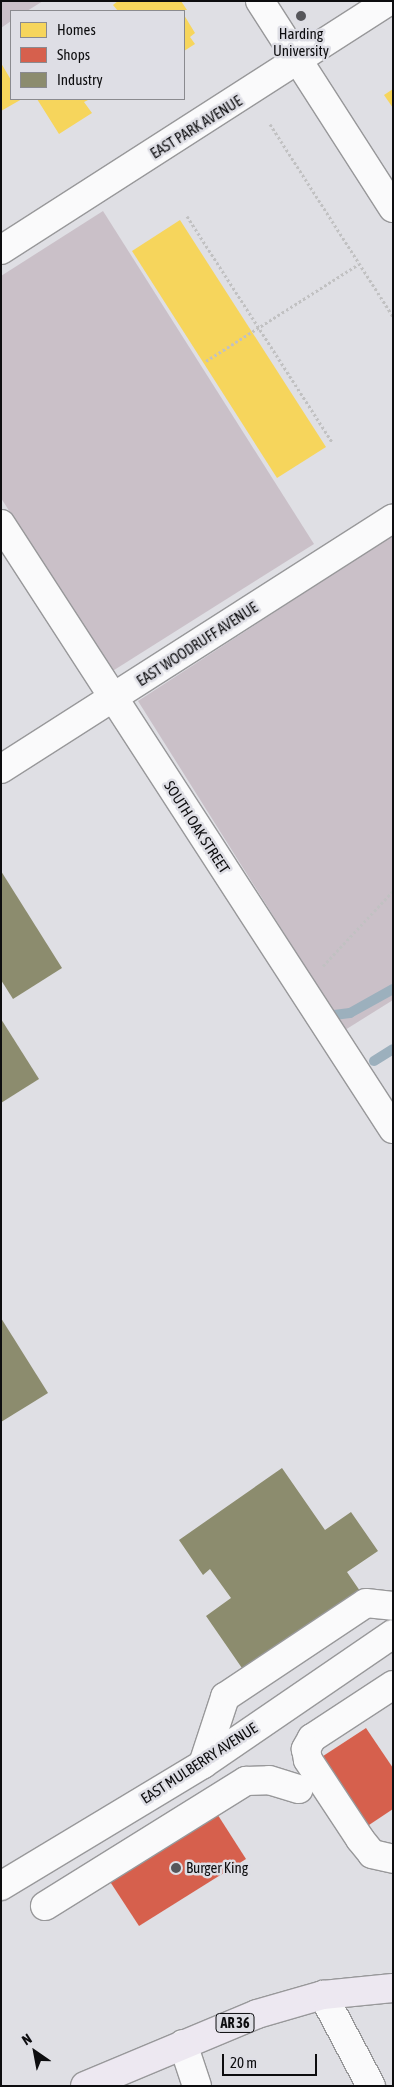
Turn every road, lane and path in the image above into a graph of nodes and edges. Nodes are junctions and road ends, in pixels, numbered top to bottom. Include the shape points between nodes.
1 (260, 1) edge
2 (389, 1) edge
3 (298, 62) junction
4 (270, 124) dead end
5 (393, 208) edge
6 (187, 216) dead end
7 (1, 250) edge
8 (359, 264) junction
9 (393, 316) edge
10 (259, 327) junction
11 (206, 361) dead end
12 (332, 442) dead end
13 (393, 518) edge
14 (1, 524) edge
15 (113, 698) junction
16 (1, 770) edge
17 (393, 891) edge
18 (302, 989) junction
19 (393, 1128) edge
20 (393, 1606) edge
21 (393, 1634) edge
22 (393, 1685) edge
23 (203, 1764) junction
24 (299, 1790) dead end
25 (393, 1859) edge
26 (1, 1886) edge
27 (45, 1906) dead end
28 (393, 1988) edge
29 (323, 1995) junction
30 (183, 2044) junction
31 (85, 2086) edge
32 (197, 2086) edge
33 (371, 2086) edge

1 - 3 street
2 - 3 street, EAST PARK AVENUE
3 - 5 street
3 - 7 street, EAST PARK AVENUE
4 - 8 path
6 - 10 path
8 - 9 path
8 - 10 path
10 - 11 path
10 - 12 path
13 - 15 street, EAST WOODRUFF AVENUE
14 - 15 street, SOUTH OAK STREET
15 - 16 street, EAST WOODRUFF AVENUE
15 - 18 street, SOUTH OAK STREET
17 - 18 path
18 - 19 street, SOUTH OAK STREET
20 - 23 street via 366,1603 225,1698
21 - 23 street, EAST MULBERRY AVENUE
22 - 25 street via 312,1738 306,1749 308,1760 360,1839 372,1854
23 - 26 street, EAST MULBERRY AVENUE
24 - 27 street via 269,1780 233,1787
28 - 29 main road, AR 36
29 - 30 main road, AR 36
29 - 33 street
30 - 31 main road, AR 36
30 - 32 street

